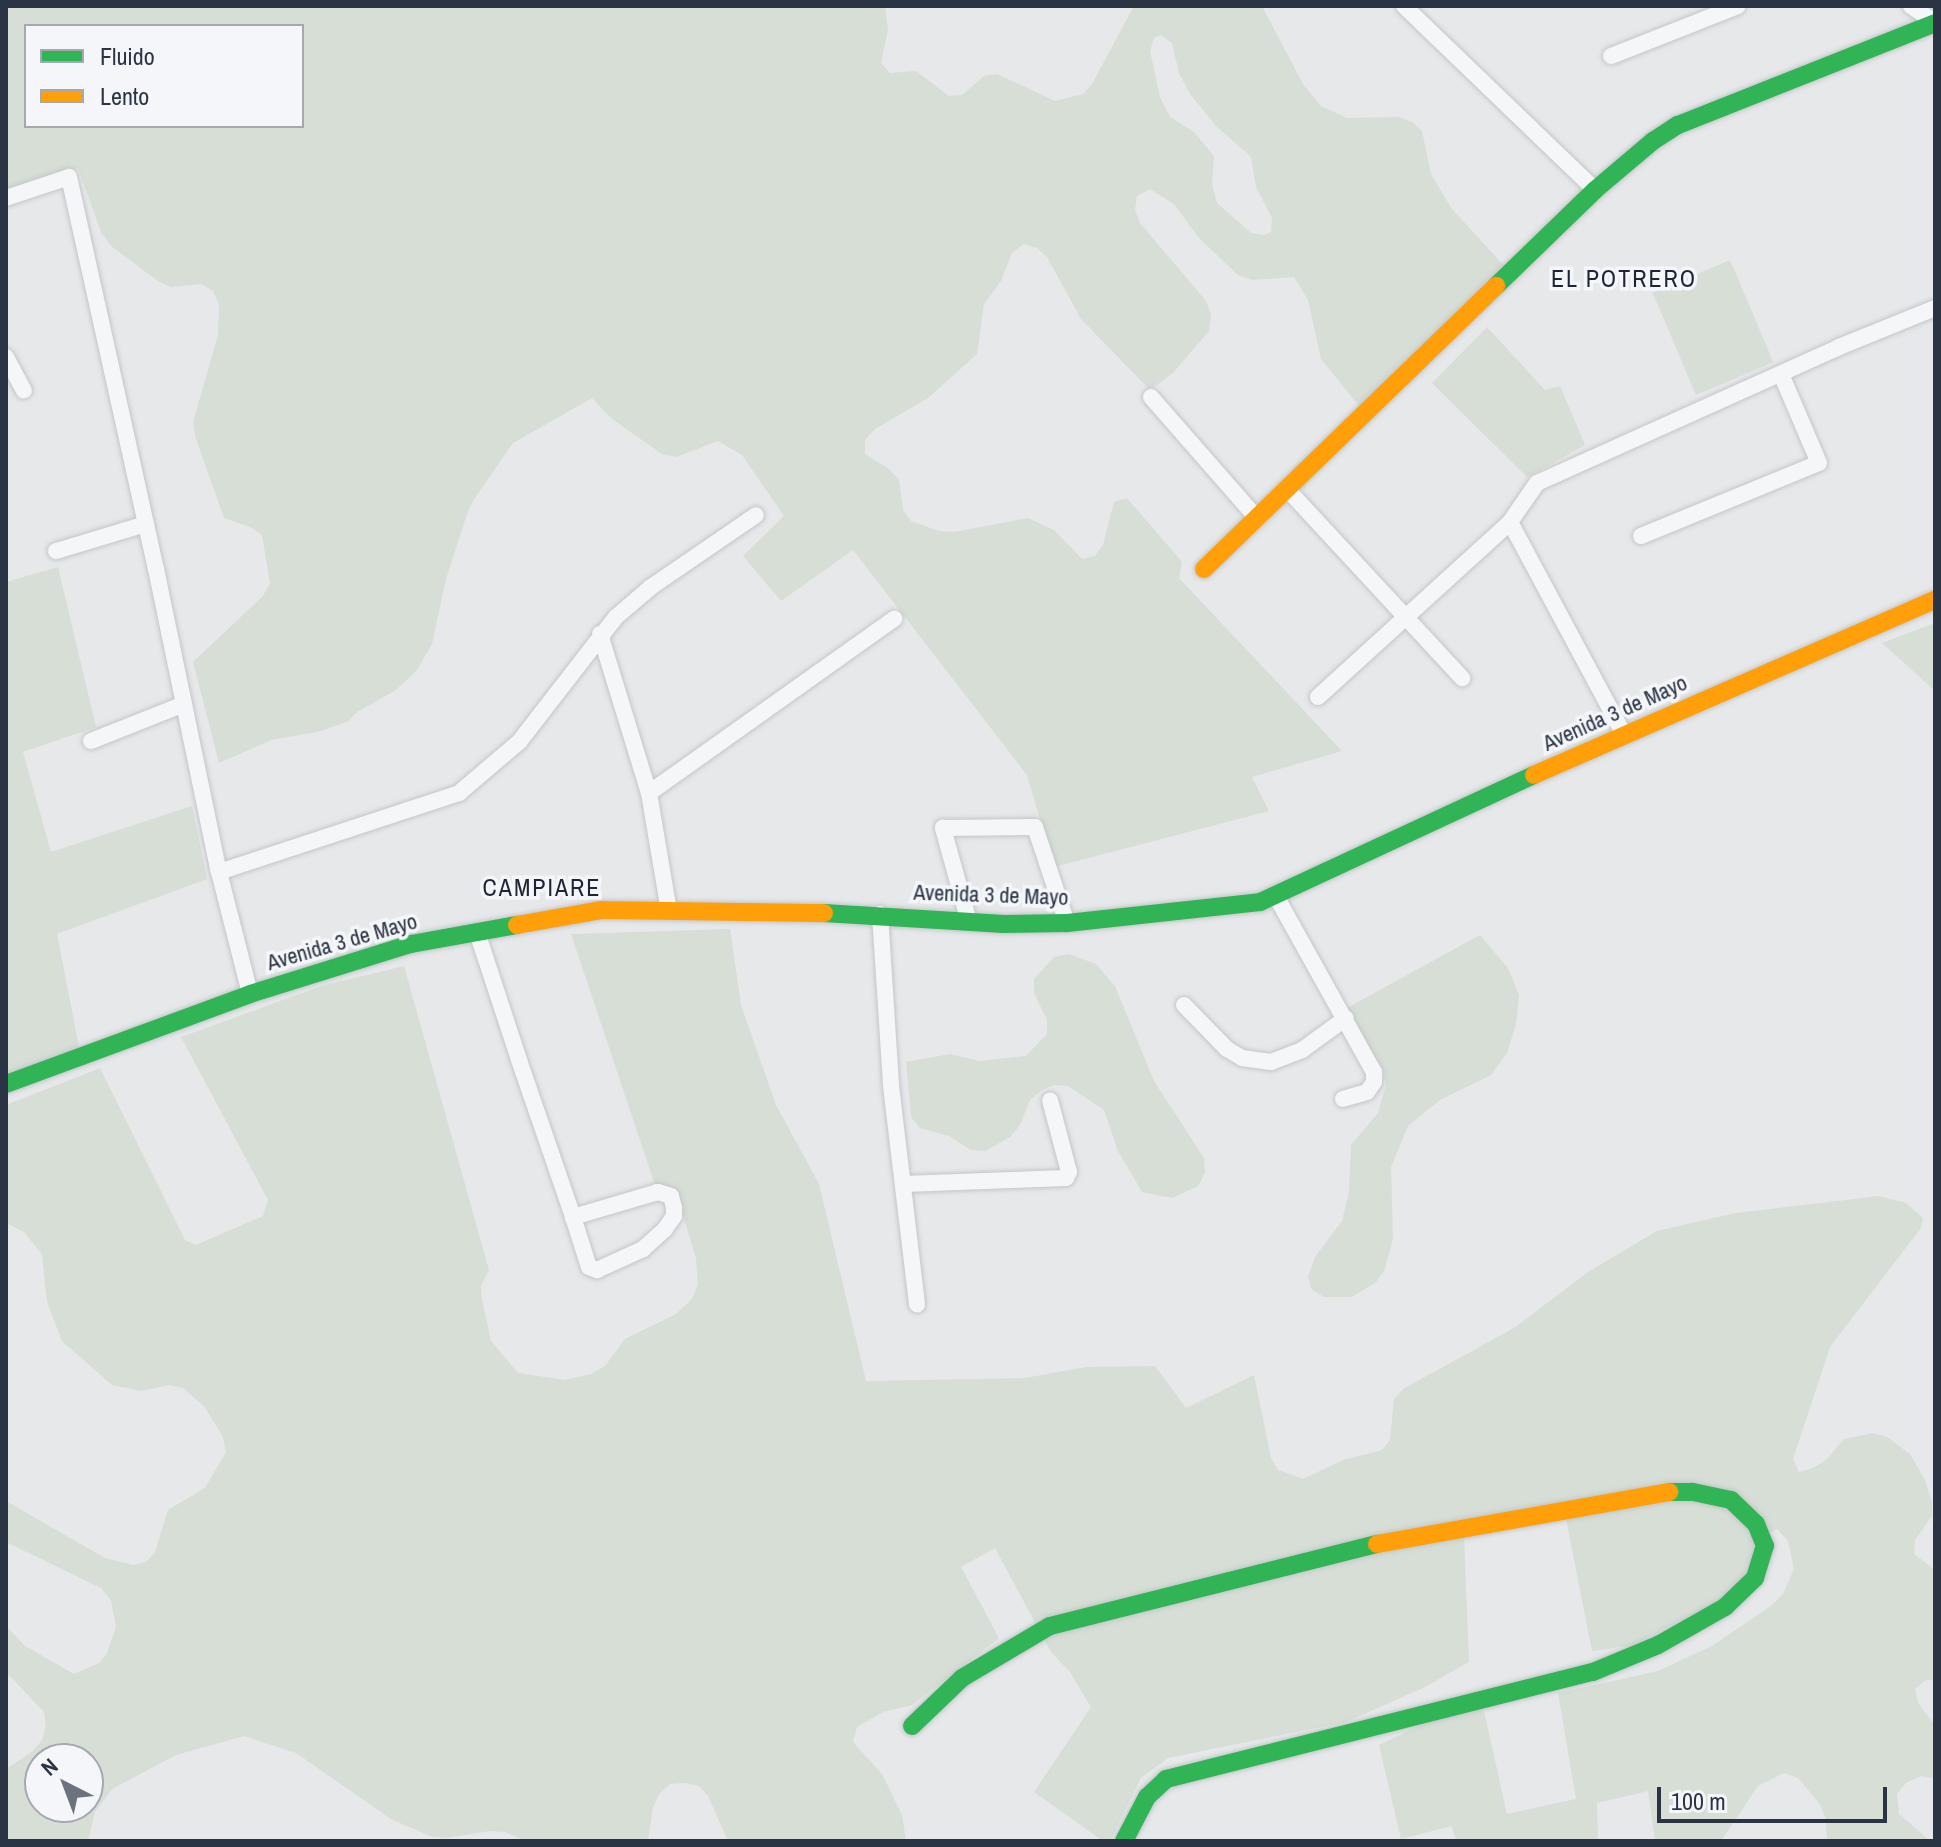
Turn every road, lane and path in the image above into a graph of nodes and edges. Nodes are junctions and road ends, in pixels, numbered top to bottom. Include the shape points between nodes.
1 (1404, 6) edge
2 (1738, 6) edge
3 (1911, 6) edge
4 (1928, 6) edge
5 (1710, 10) edge
6 (1935, 22) edge
7 (1611, 56) dead end
8 (1595, 190) junction
9 (6, 198) edge
10 (1935, 308) edge
11 (6, 357) edge
12 (1781, 374) junction
13 (24, 391) dead end
14 (1151, 397) dead end
15 (1287, 489) junction
16 (756, 515) dead end
17 (1257, 518) junction
18 (1510, 522) junction
19 (146, 524) junction
20 (1641, 536) dead end
21 (56, 551) dead end
22 (1204, 569) dead end
23 (1935, 600) edge
24 (1404, 616) junction
25 (894, 619) dead end
26 (600, 634) junction
27 (1462, 678) dead end
28 (1318, 697) dead end
29 (184, 704) junction
30 (1624, 735) junction
31 (91, 741) dead end
32 (649, 793) junction
33 (219, 872) junction
34 (1277, 898) junction
35 (669, 911) junction
36 (880, 914) junction
37 (969, 922) junction
38 (1067, 923) junction
39 (477, 932) junction
40 (250, 994) junction
41 (1184, 1005) dead end
42 (1346, 1018) junction
43 (6, 1084) edge
44 (1343, 1099) dead end
45 (1050, 1100) dead end
46 (904, 1184) junction
47 (573, 1217) junction
48 (917, 1304) dead end
49 (912, 1726) dead end
50 (1124, 1841) edge

1 - 8 street
2 - 5 street
3 - 6 street
4 - 6 street
5 - 7 street
6 - 8 street via 1678,125
8 - 15 street
9 - 19 street via 69,177
10 - 12 street
11 - 13 street
12 - 18 street via 1537,483
12 - 20 street via 1819,463
14 - 17 street
15 - 17 street
15 - 24 street
16 - 26 street via 651,587
17 - 22 street
18 - 24 street
18 - 30 street
19 - 21 street
19 - 29 street
23 - 30 street, Avenida 3 de Mayo
24 - 27 street
24 - 28 street
25 - 32 street
26 - 32 street
26 - 33 street via 519,742 459,793
29 - 31 street
29 - 33 street
30 - 34 street, Avenida 3 de Mayo
32 - 35 street
33 - 40 street
34 - 38 street, Avenida 3 de Mayo
34 - 42 street
35 - 36 street, Avenida 3 de Mayo
35 - 39 street, Avenida 3 de Mayo via 601,910
36 - 37 street, Avenida 3 de Mayo
36 - 46 street via 891,1086
37 - 38 street, Avenida 3 de Mayo
37 - 38 street via 943,828 1035,827
39 - 40 street, Avenida 3 de Mayo via 411,944
39 - 47 street
40 - 43 street, Avenida 3 de Mayo
41 - 42 street via 1227,1049 1242,1058 1271,1062 1302,1050
42 - 44 street via 1374,1072 1374,1082 1367,1092
45 - 46 street via 1069,1172 1066,1178
46 - 48 street
47 - 47 street via 658,1192 671,1196 674,1208 665,1229 643,1249 597,1270 589,1267
49 - 50 street via 962,1678 1050,1626 1356,1548 1670,1492 1731,1500 1756,1524 1765,1546 1748,1588 1658,1645 1593,1672 1166,1779 1147,1797

